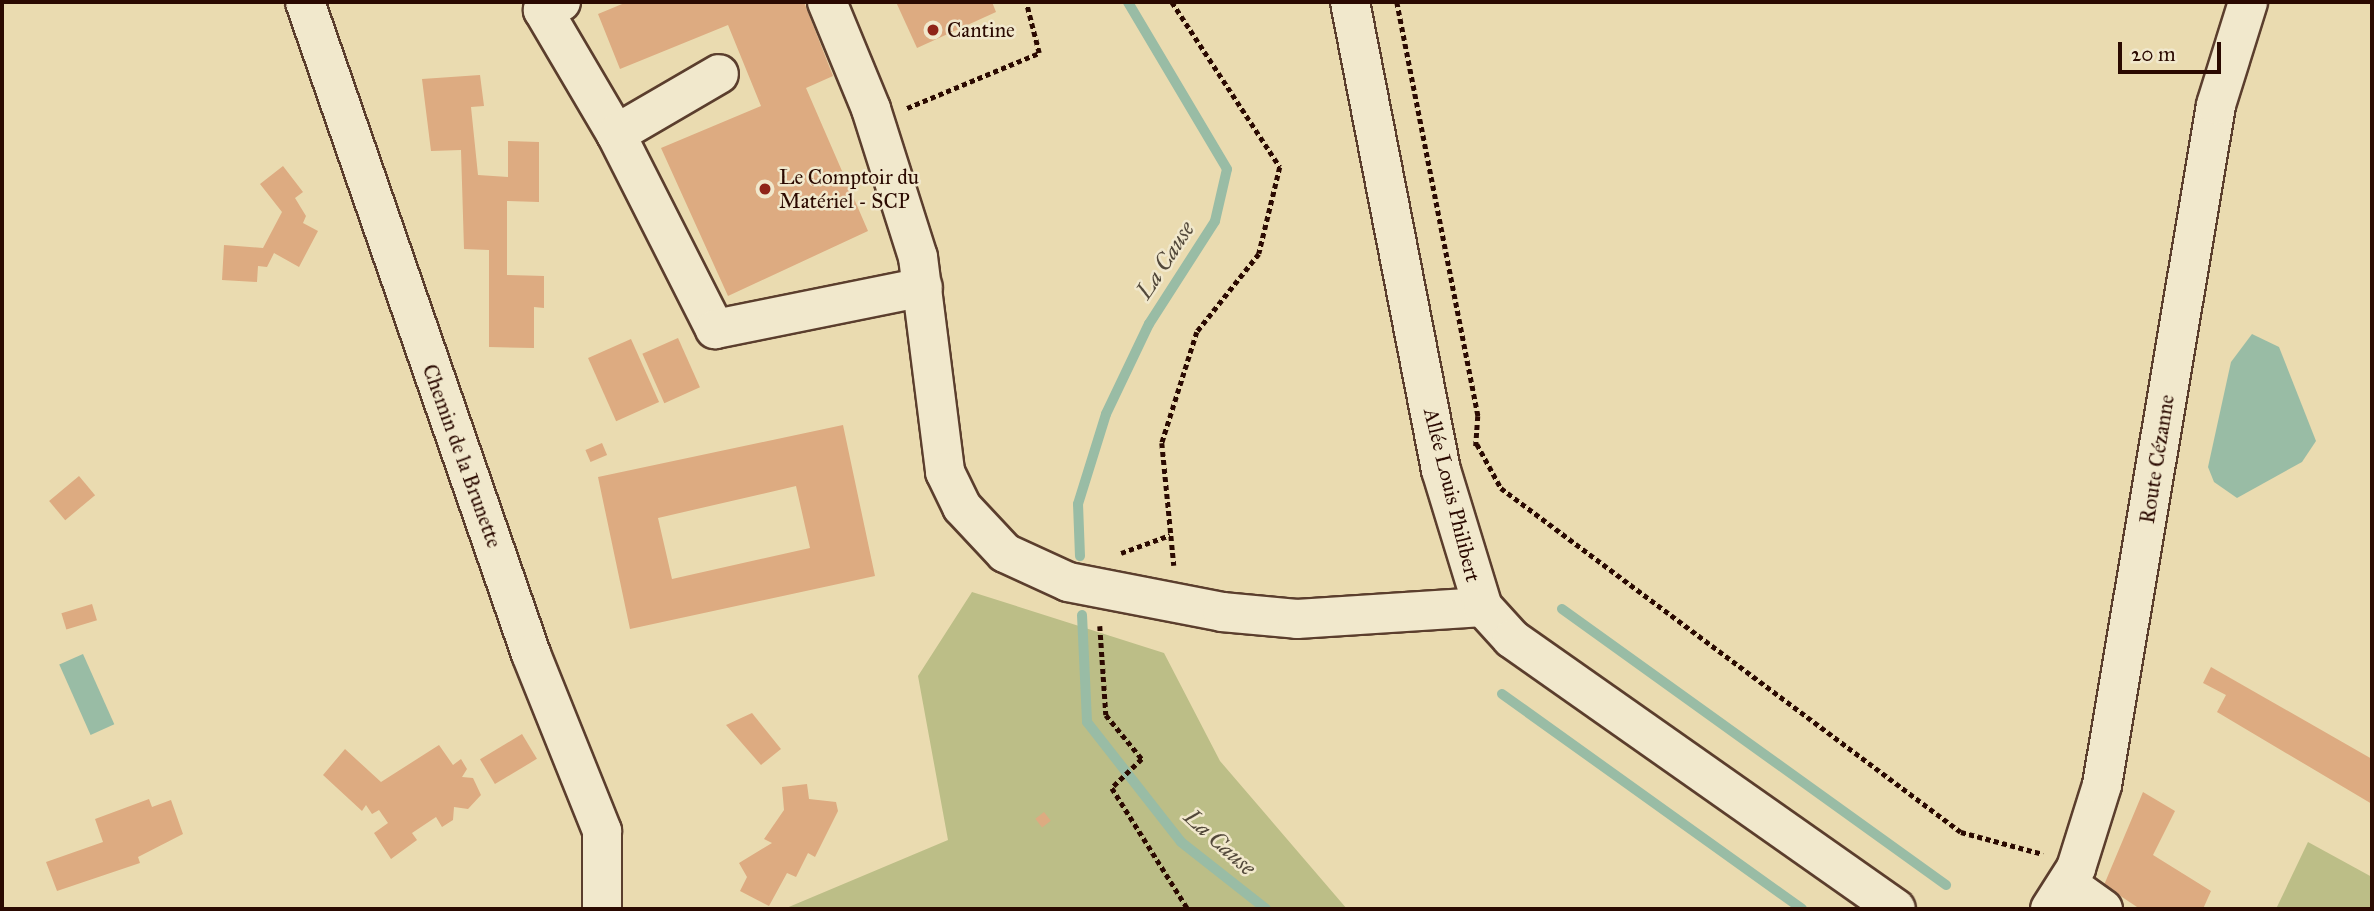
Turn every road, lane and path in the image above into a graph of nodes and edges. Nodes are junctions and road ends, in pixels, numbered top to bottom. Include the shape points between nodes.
1 (305, 2) edge
2 (827, 2) edge
3 (1026, 2) edge
4 (1172, 2) edge
5 (1350, 2) edge
6 (1397, 2) edge
7 (2248, 2) edge
8 (547, 4) edge
9 (719, 74) dead end
10 (871, 109) junction
11 (616, 134) junction
12 (923, 287) junction
13 (1477, 444) junction
14 (1441, 470) junction
15 (1170, 535) junction
16 (1109, 558) dead end
17 (1185, 570) dead end
18 (1483, 607) junction
19 (1099, 618) dead end
20 (2058, 884) edge
21 (603, 909) edge
22 (1188, 909) edge
23 (1896, 909) edge
24 (2104, 909) edge

1 - 21 street, Chemin de la Brunette via 531,654 603,831
2 - 10 street
3 - 10 path via 1039,53 903,110 895,100
4 - 15 path via 1280,167 1259,254 1197,332 1162,443
5 - 14 street, Allée Louis Philibert
6 - 13 path via 1478,416
7 - 20 street, Route Cézanne via 2214,118 2102,785
8 - 11 street
9 - 11 street
10 - 12 street
11 - 12 street via 715,330
12 - 18 street via 946,472 962,507 1005,553 1090,588 1222,612 1297,619
13 - 14 path via 1465,460
13 - 20 path via 1501,488 1961,832
14 - 18 street, Allée Louis Philibert
15 - 16 path
15 - 17 path via 1172,564
18 - 23 street, Allée Louis Philibert via 1512,639
19 - 22 path via 1106,715 1142,759 1112,788
20 - 24 street

